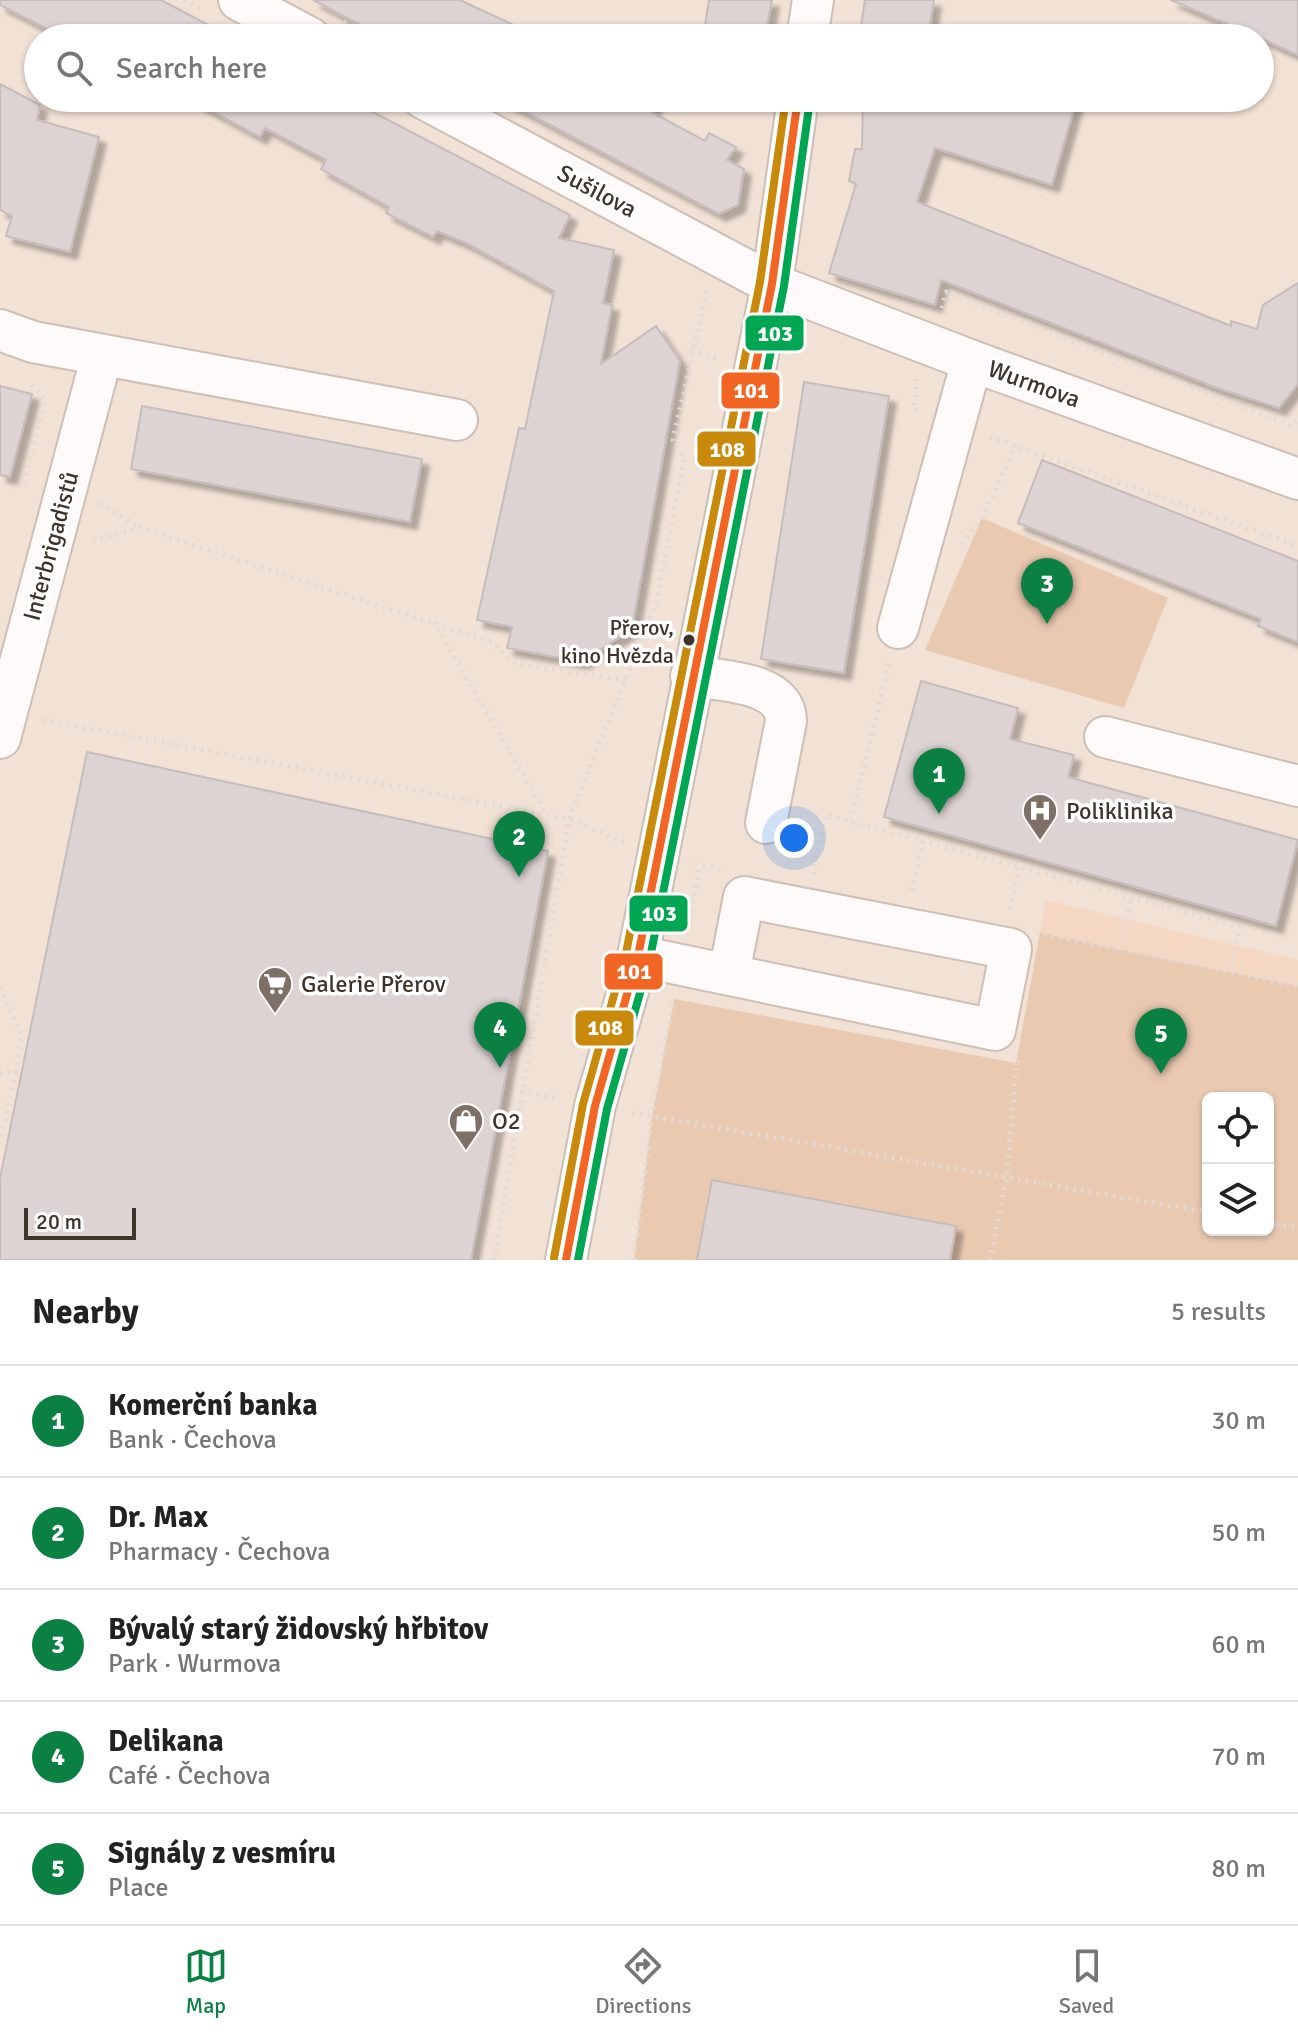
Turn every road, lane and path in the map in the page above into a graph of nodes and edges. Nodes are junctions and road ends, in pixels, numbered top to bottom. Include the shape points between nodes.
1 (239, 0) edge
2 (813, 0) edge
3 (284, 24) edge
4 (809, 24) edge
5 (449, 112) edge
6 (796, 112) edge
7 (708, 284) dead end
8 (772, 284) junction
9 (940, 316) dead end
10 (0, 330) edge
11 (102, 355) junction
12 (972, 361) junction
13 (18, 372) dead end
14 (918, 375) dead end
15 (1298, 419) edge
16 (457, 420) dead end
17 (956, 424) junction
18 (1298, 479) edge
19 (23, 490) dead end
20 (1298, 546) edge
21 (49, 553) junction
22 (434, 622) junction
23 (898, 628) dead end
24 (691, 676) junction
25 (626, 680) junction
26 (3, 725) edge
27 (1105, 737) dead end
28 (1282, 783) edge
29 (547, 815) junction
30 (569, 819) junction
31 (766, 823) dead end
32 (923, 841) junction
33 (628, 844) dead end
34 (700, 865) dead end
35 (1019, 867) junction
36 (810, 887) dead end
37 (911, 895) dead end
38 (1131, 897) junction
39 (1009, 912) dead end
40 (1119, 950) dead end
41 (638, 956) junction
42 (681, 964) junction
43 (1230, 972) dead end
44 (729, 974) junction
45 (0, 988) edge
46 (16, 1072) junction
47 (0, 1073) edge
48 (521, 1091) junction
49 (571, 1101) dead end
50 (619, 1110) dead end
51 (652, 1117) junction
52 (0, 1146) edge
53 (1007, 1176) junction
54 (1202, 1211) edge
55 (1274, 1224) edge
56 (1298, 1228) edge
57 (494, 1260) edge
58 (566, 1260) edge
59 (634, 1260) edge
60 (990, 1260) edge

1 - 3 street
2 - 4 street
5 - 8 street, Sušilova
6 - 8 street
7 - 25 path via 673,440 684,459 656,604
8 - 12 street, Wurmova
8 - 24 street
9 - 15 path via 946,292 1293,426
10 - 11 street
11 - 16 street
11 - 21 street, Interbrigadistů
12 - 17 street
12 - 18 street, Wurmova
13 - 19 path via 45,399
14 - 17 path via 914,409
17 - 20 path
17 - 23 street
21 - 22 path via 140,528
21 - 26 street, Interbrigadistů
22 - 25 path via 491,642 516,664
22 - 29 path
24 - 31 street via 761,690 784,710
24 - 41 street
25 - 30 path
26 - 29 path
27 - 28 street
29 - 30 path
30 - 33 path
30 - 48 path
32 - 35 path
32 - 36 path via 826,815
32 - 37 path
34 - 42 path
35 - 38 path
35 - 39 path
38 - 40 path
38 - 43 path via 1240,927
41 - 42 street
41 - 58 street via 595,1106
42 - 44 street
42 - 51 path
44 - 44 street via 995,1030 1011,949 744,897
45 - 46 path via 22,1037
46 - 47 path
46 - 52 path
48 - 49 path
48 - 57 path
50 - 51 path
51 - 53 path
51 - 59 path
53 - 54 path
53 - 60 path
55 - 56 path

